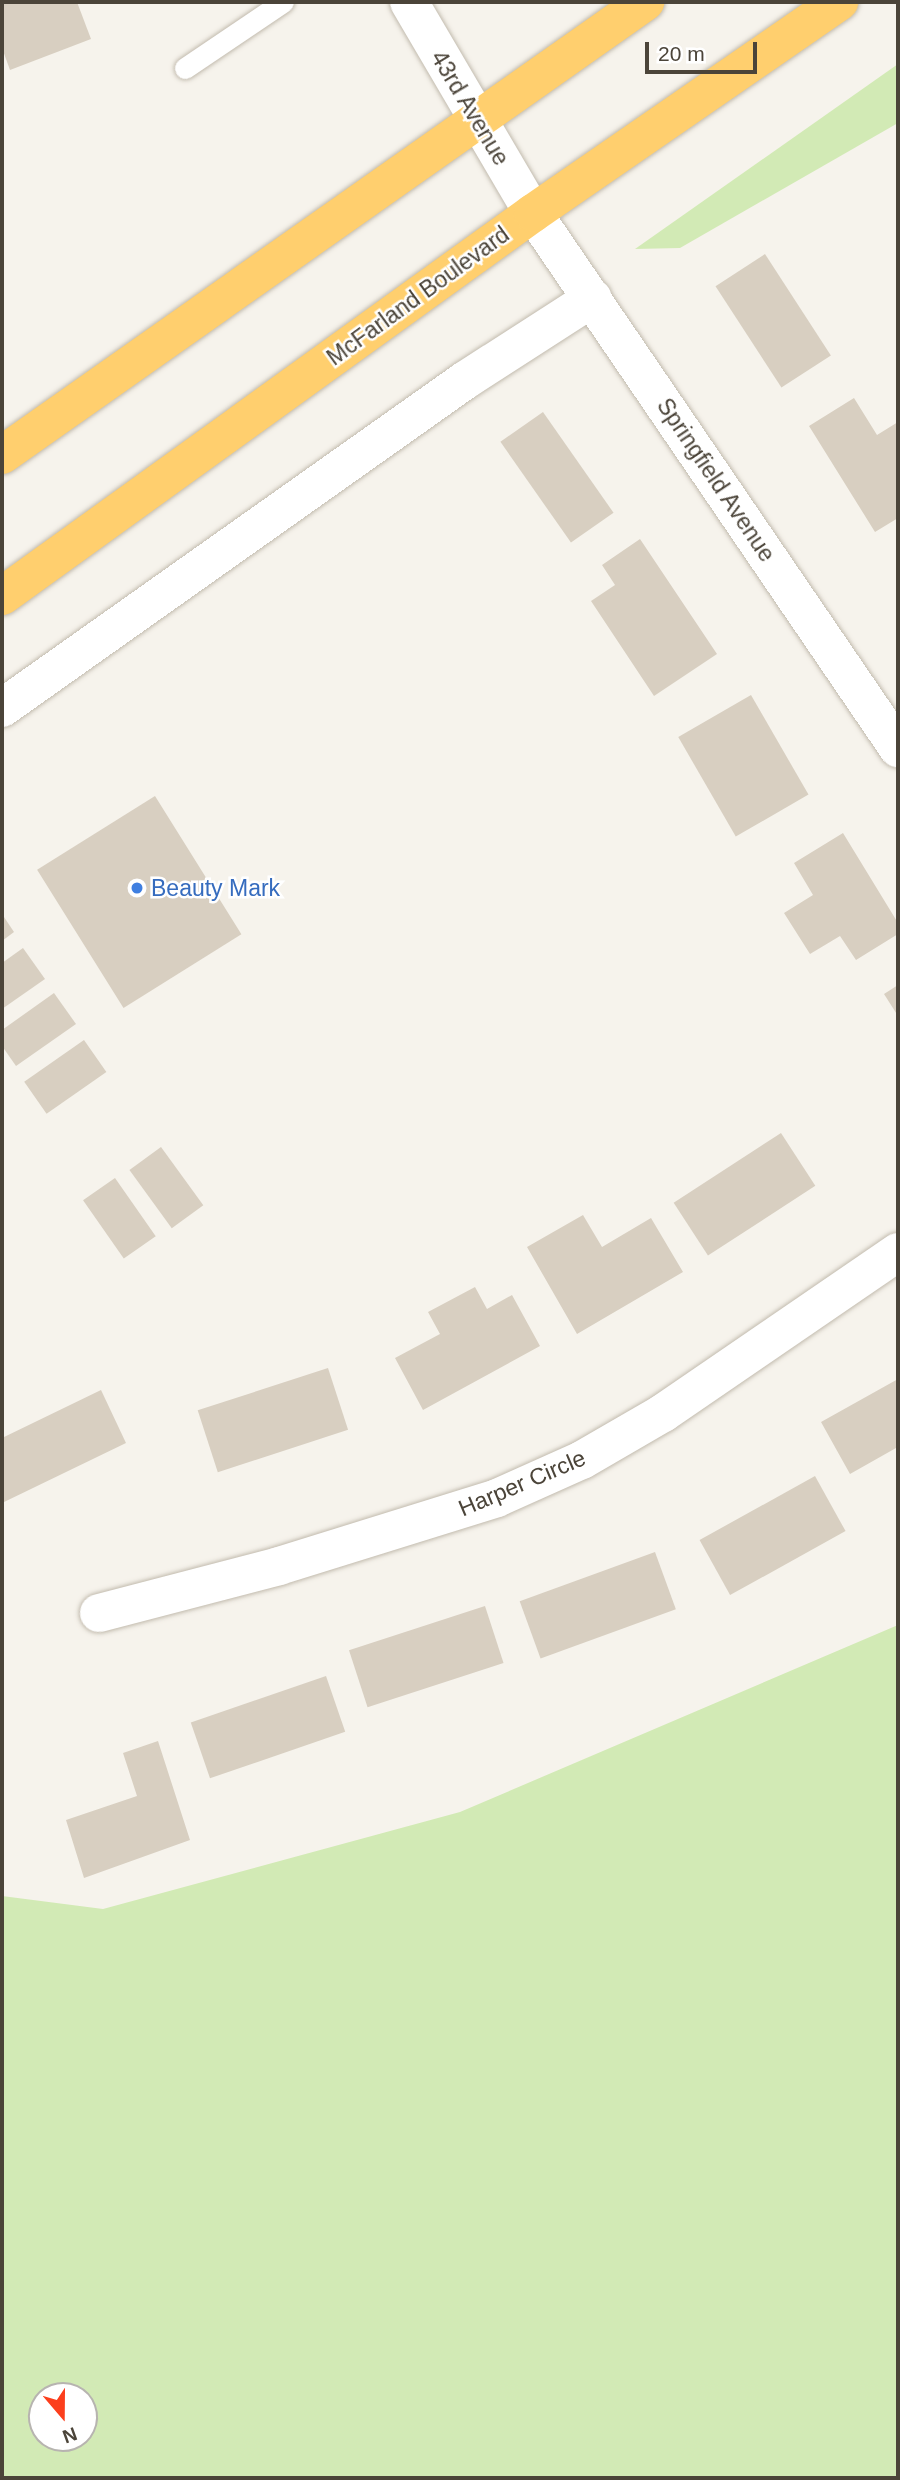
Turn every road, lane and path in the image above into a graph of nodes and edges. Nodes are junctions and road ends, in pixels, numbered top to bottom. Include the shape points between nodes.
1 (283, 2) edge
2 (409, 2) edge
3 (645, 2) edge
4 (839, 2) edge
5 (185, 68) dead end
6 (474, 120) junction
7 (533, 213) junction
8 (593, 298) junction
9 (2, 455) edge
10 (2, 596) edge
11 (2, 708) edge
12 (898, 748) edge
13 (898, 1252) edge
14 (99, 1612) dead end

1 - 5 lane
2 - 6 street, 43rd Avenue
3 - 6 highway
4 - 7 highway, McFarland Boulevard
6 - 7 street, 43rd Avenue
6 - 9 highway
7 - 8 street, Springfield Avenue
7 - 10 highway, McFarland Boulevard
8 - 11 street via 464,381
8 - 12 street, Springfield Avenue
13 - 14 street, Harper Circle via 663,1413 558,1471 497,1498 291,1562

